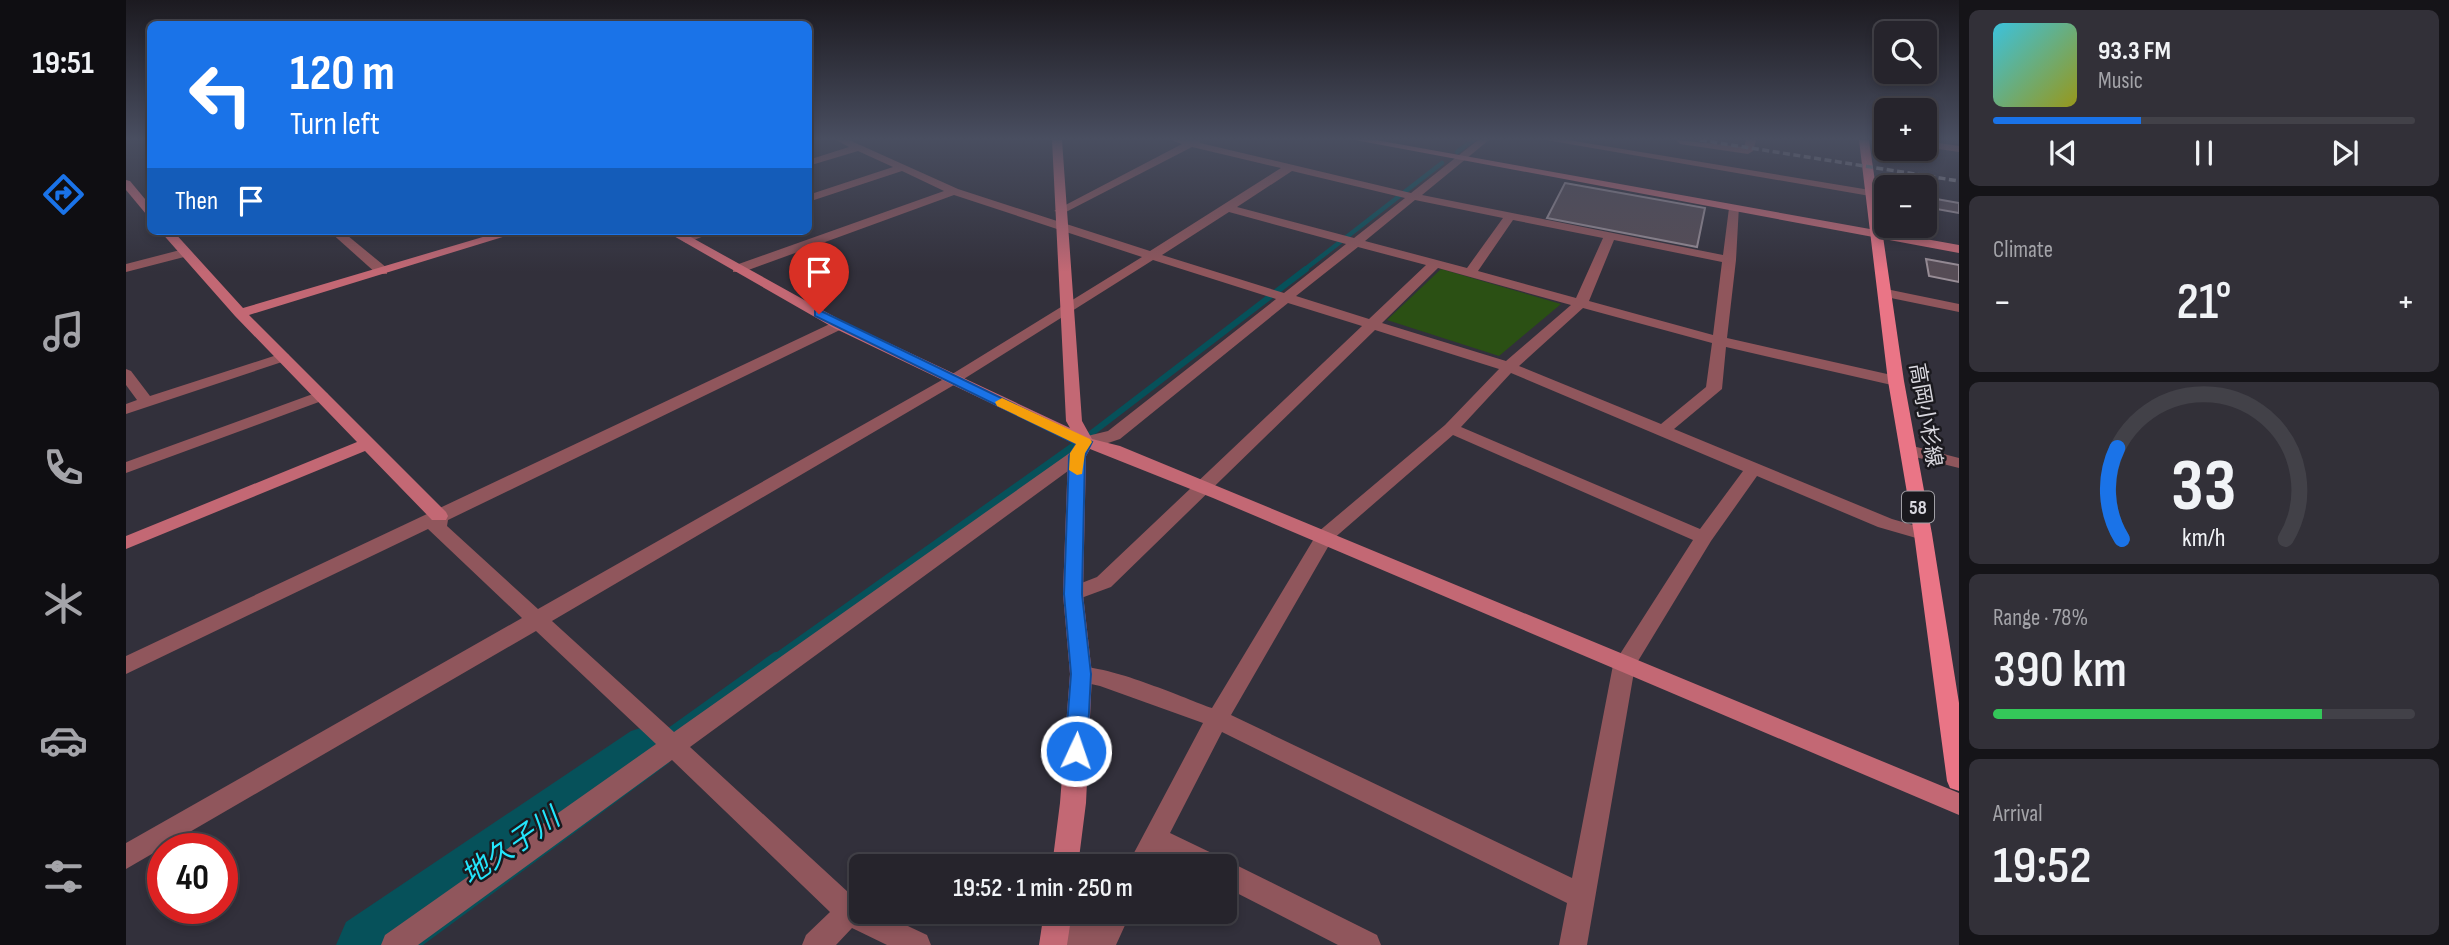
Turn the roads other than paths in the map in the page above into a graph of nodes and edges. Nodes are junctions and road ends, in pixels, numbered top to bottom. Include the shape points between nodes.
1 (852, 184) edge
2 (939, 184) edge
3 (1059, 184) edge
4 (1113, 184) edge
5 (1265, 184) edge
6 (1359, 184) edge
7 (1430, 184) edge
8 (1605, 184) edge
9 (1817, 184) edge
10 (1869, 184) edge
11 (128, 187) edge
12 (954, 191) junction
13 (1870, 193) junction
14 (1414, 197) junction
15 (812, 198) edge
16 (1229, 208) junction
17 (1735, 208) junction
18 (147, 209) edge
19 (1060, 211) junction
20 (1510, 216) junction
21 (1874, 220) edge
22 (1062, 228) junction
23 (1874, 233) edge
24 (170, 235) edge
25 (340, 235) edge
26 (497, 235) edge
27 (678, 235) edge
28 (700, 235) edge
29 (1610, 236) junction
30 (1877, 238) edge
31 (1902, 238) edge
32 (686, 240) junction
33 (1357, 242) junction
34 (1959, 249) edge
35 (184, 253) junction
36 (1153, 255) junction
37 (1730, 260) junction
38 (1436, 263) junction
39 (126, 268) edge
40 (738, 269) junction
41 (382, 271) junction
42 (1470, 273) junction
43 (1886, 293) junction
44 (1286, 297) junction
45 (1581, 303) junction
46 (1959, 308) edge
47 (1066, 311) junction
48 (240, 313) junction
49 (1373, 323) junction
50 (839, 325) junction
51 (1720, 341) junction
52 (284, 357) junction
53 (1509, 367) junction
54 (126, 374) edge
55 (954, 379) junction
56 (1895, 381) junction
57 (321, 396) junction
58 (146, 402) junction
59 (126, 409) edge
60 (1451, 428) junction
61 (1662, 431) junction
62 (1079, 441) junction
63 (369, 443) junction
64 (1909, 450) junction
65 (1959, 463) edge
66 (126, 468) edge
67 (1753, 469) junction
68 (1203, 486) junction
69 (439, 516) junction
70 (1923, 534) junction
71 (1325, 536) junction
72 (1704, 538) junction
73 (126, 543) edge
74 (1073, 594) junction
75 (537, 620) junction
76 (1624, 665) junction
77 (126, 666) edge
78 (1081, 674) junction
79 (1217, 719) junction
80 (667, 740) junction
81 (1959, 781) edge
82 (1959, 804) edge
83 (1154, 838) junction
84 (1067, 854) edge
85 (1146, 854) edge
86 (1187, 854) edge
87 (126, 857) edge
88 (1237, 879) edge
89 (1583, 897) junction
90 (849, 912) joint
91 (874, 924) edge
92 (1111, 924) edge
93 (1056, 931) edge
94 (395, 945) edge
95 (816, 945) edge
96 (917, 945) edge
97 (1367, 945) edge
98 (1573, 945) edge

1 - 15 street
2 - 12 street
3 - 19 street
4 - 19 street
5 - 16 street
6 - 14 street
7 - 14 street
8 - 17 street
9 - 13 street
10 - 13 main road, 高岡小杉線 / 58
11 - 18 street
12 - 22 street
12 - 40 street
13 - 21 main road, 高岡小杉線 / 58
14 - 20 street
14 - 33 street
16 - 33 street
16 - 36 street
17 - 23 street
17 - 37 street
19 - 22 street
20 - 29 street
20 - 42 street
22 - 36 street
22 - 47 street
24 - 35 street
25 - 41 street
26 - 41 street
27 - 32 street
28 - 32 street
29 - 37 street
29 - 45 street
30 - 43 main road, 高岡小杉線 / 58
31 - 34 street
32 - 40 street
33 - 38 street
33 - 44 street
35 - 39 street
35 - 48 street
36 - 44 street
36 - 47 street
37 - 51 street
38 - 42 street
38 - 49 street
40 - 50 street
41 - 48 street
42 - 45 street
43 - 46 street
43 - 56 main road, 高岡小杉線 / 58
44 - 49 street
44 - 62 street via 1114,435
45 - 51 street
45 - 53 street
47 - 55 street
47 - 62 street
48 - 52 street
49 - 53 street
49 - 68 street
50 - 55 street
50 - 69 street
51 - 56 street
51 - 61 street via 1714,389
52 - 57 street
52 - 58 street
53 - 60 street
53 - 61 street
54 - 58 street
55 - 62 street
55 - 75 street
56 - 64 main road, 高岡小杉線 / 58
57 - 63 street
57 - 66 street
58 - 59 street
60 - 71 street
60 - 72 street
61 - 67 street
62 - 68 street
62 - 74 street
62 - 80 street
63 - 69 street
63 - 73 street
64 - 65 street
64 - 70 main road, 高岡小杉線 / 58
67 - 70 street
67 - 72 street
68 - 71 street
68 - 74 street via 1104,582
69 - 75 street via 437,528
69 - 77 street
70 - 81 main road, 高岡小杉線 / 58
71 - 76 street
71 - 79 street
72 - 76 street
74 - 78 street
75 - 80 street
75 - 87 street
76 - 82 street
76 - 89 street
78 - 79 street
78 - 84 street
79 - 83 street
79 - 89 street
80 - 90 street
80 - 94 street
83 - 85 street
83 - 86 street
88 - 97 street
89 - 98 street
90 - 95 street
91 - 96 street
92 - 93 street via 1105,937

